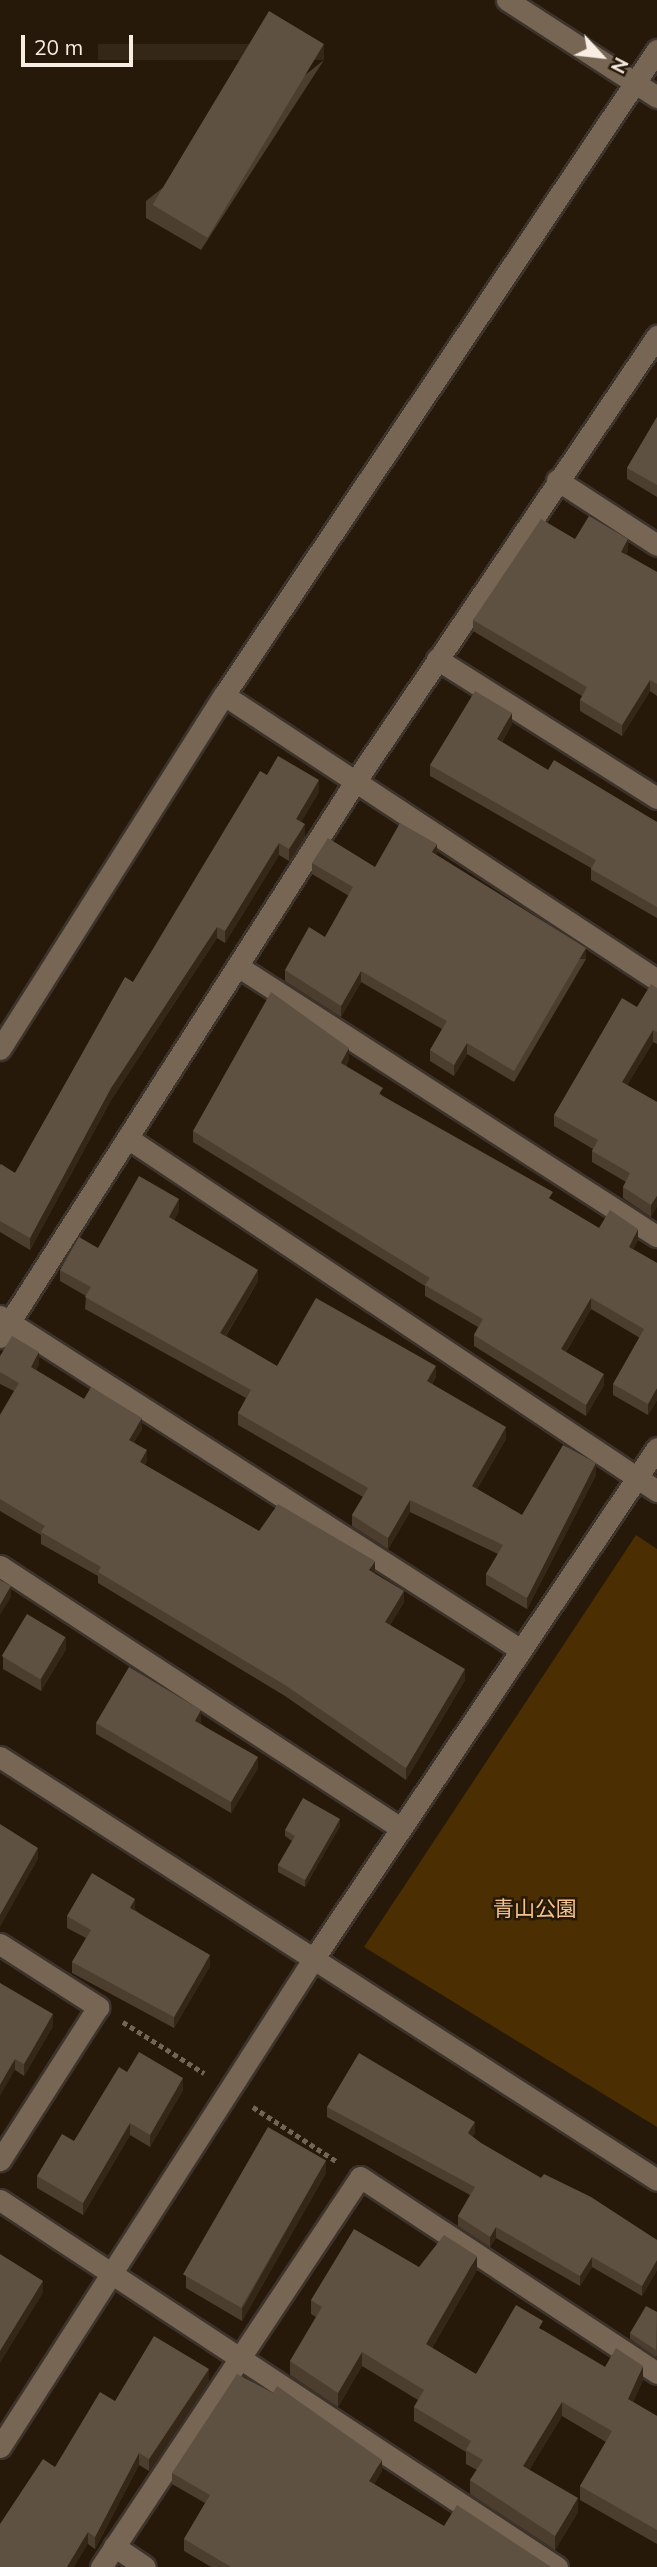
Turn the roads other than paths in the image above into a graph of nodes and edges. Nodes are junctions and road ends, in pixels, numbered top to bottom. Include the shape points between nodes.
1 (507, 0) edge
2 (657, 50) edge
3 (634, 83) junction
4 (657, 97) edge
5 (657, 336) edge
6 (557, 480) junction
7 (657, 545) edge
8 (437, 659) junction
9 (224, 695) junction
10 (355, 782) junction
11 (657, 798) edge
12 (239, 967) junction
13 (657, 980) edge
14 (0, 1049) edge
15 (129, 1139) junction
16 (657, 1236) edge
17 (3, 1325) edge
18 (657, 1448) edge
19 (637, 1478) junction
20 (657, 1491) edge
21 (0, 1566) edge
22 (521, 1650) junction
23 (0, 1757) edge
24 (401, 1828) junction
25 (0, 1944) edge
26 (312, 1961) junction
27 (0, 2160) edge
28 (657, 2180) edge
29 (0, 2200) edge
30 (113, 2274) junction
31 (240, 2357) junction
32 (657, 2373) edge
33 (0, 2446) edge
34 (114, 2546) junction
35 (101, 2567) edge
36 (145, 2567) edge
37 (558, 2567) edge

1 - 3 street
2 - 3 street
3 - 4 street
3 - 9 street
5 - 6 street
6 - 7 street
6 - 8 street
8 - 10 street
8 - 11 street
9 - 10 street
9 - 14 street
10 - 12 street
10 - 13 street
12 - 15 street
12 - 16 street
15 - 17 street
15 - 19 street
17 - 22 street
18 - 19 street
19 - 20 street
19 - 22 street
21 - 24 street
22 - 24 street
23 - 26 street
24 - 26 street
25 - 27 street via 98,2007
26 - 28 street
26 - 30 street
29 - 30 street
30 - 31 street
30 - 33 street
31 - 32 street via 360,2177
31 - 34 street
31 - 37 street
34 - 35 street
34 - 36 street

